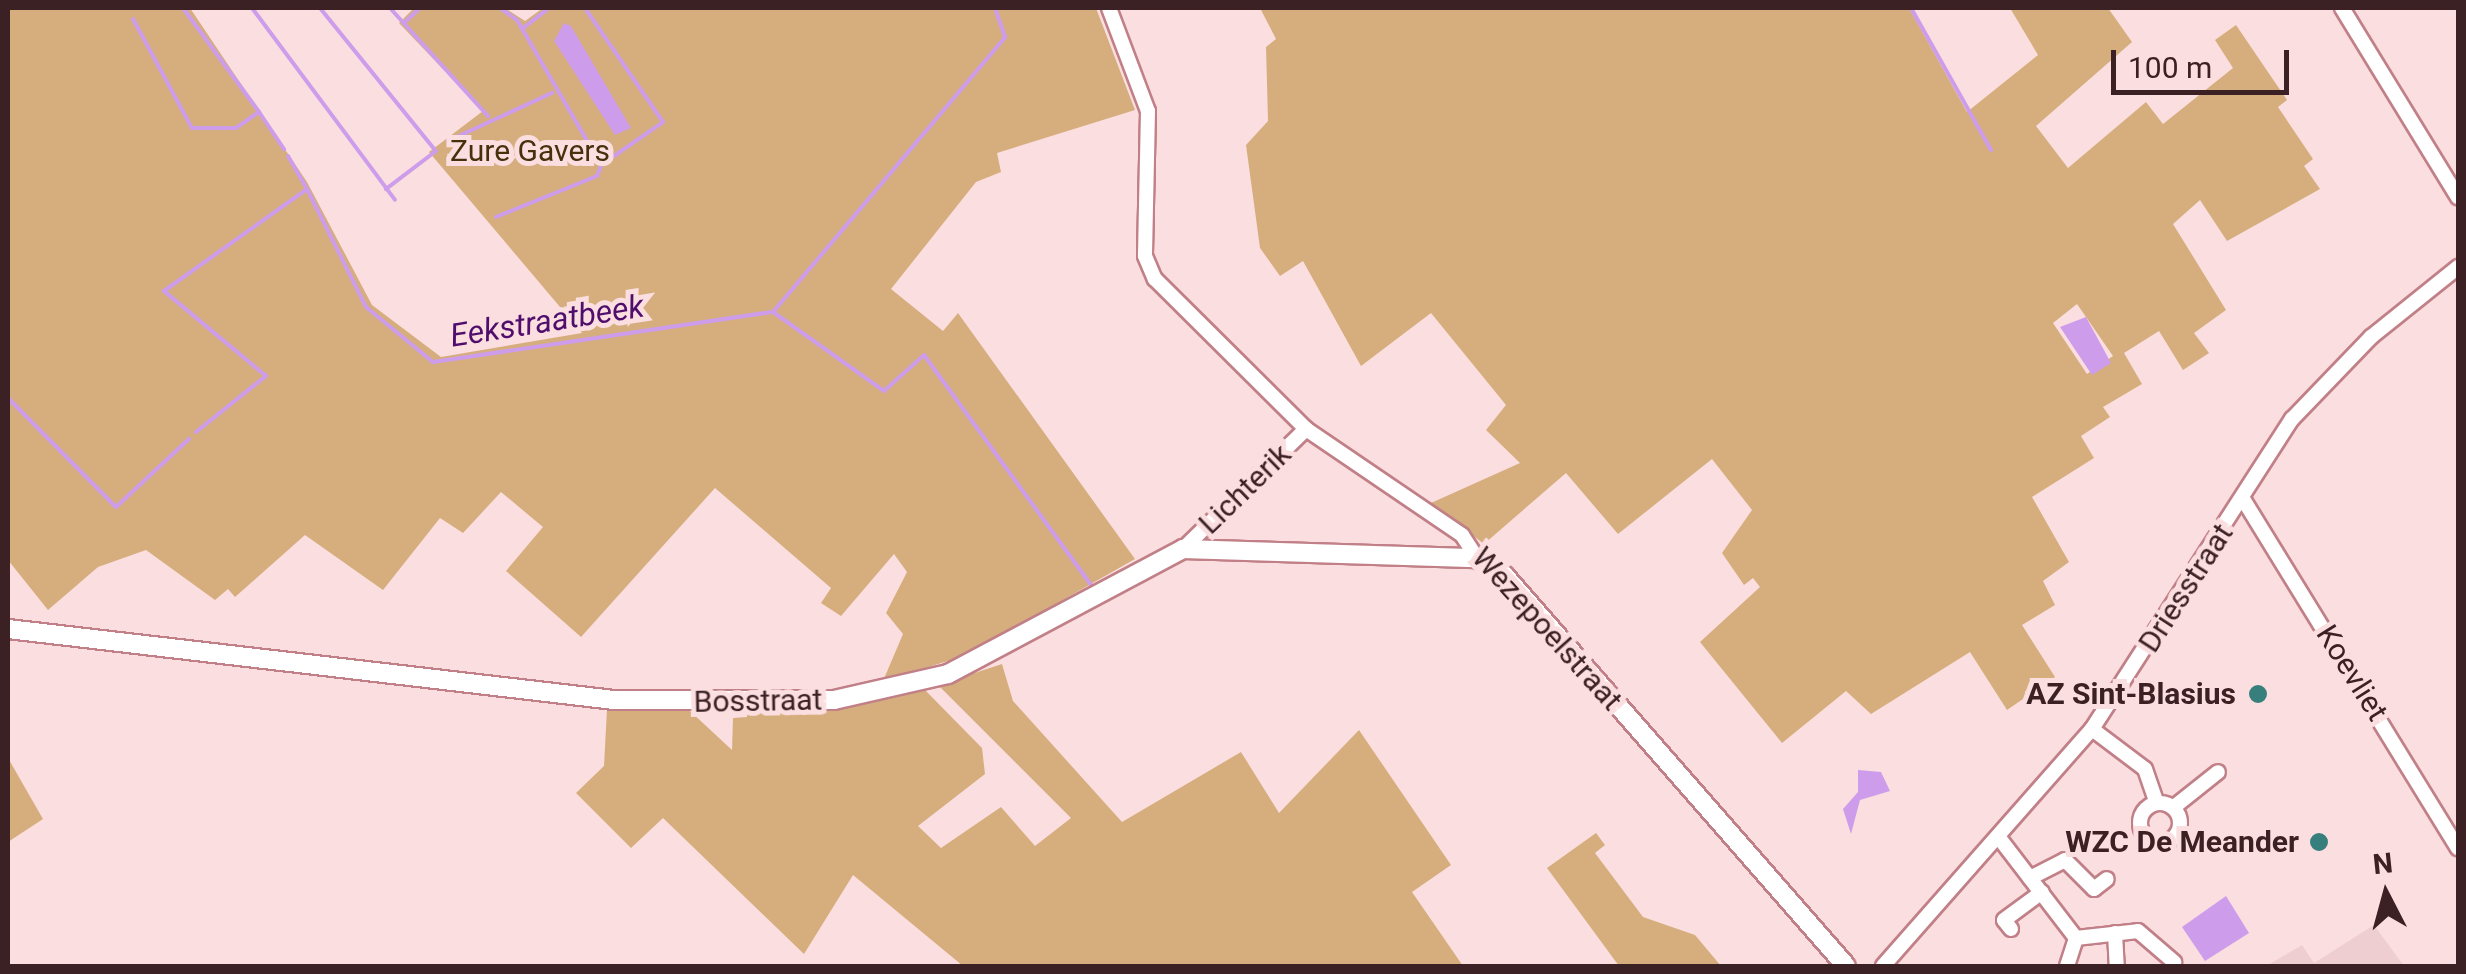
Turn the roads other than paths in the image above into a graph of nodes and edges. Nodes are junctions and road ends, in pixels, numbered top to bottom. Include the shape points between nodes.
1 (1110, 8) edge
2 (2342, 8) edge
3 (2458, 197) edge
4 (2458, 267) edge
5 (1306, 429) junction
6 (2243, 499) junction
7 (1183, 549) junction
8 (1478, 558) junction
9 (8, 629) edge
10 (2092, 729) junction
11 (2218, 772) dead end
12 (2156, 803) junction
13 (2174, 807) junction
14 (2000, 839) junction
15 (2458, 848) edge
16 (2030, 878) junction
17 (2107, 879) dead end
18 (2042, 892) junction
19 (2004, 920) dead end
20 (2115, 933) junction
21 (2076, 938) junction
22 (2174, 962) dead end
23 (1846, 966) edge
24 (1883, 966) edge
25 (2067, 966) edge
26 (2117, 966) edge

1 - 5 street, Wezepoelstraat via 1148,111 1146,256 1155,279
2 - 3 street
4 - 6 street, Driesstraat via 2324,382
5 - 7 street, Lichterik
5 - 8 street, Wezepoelstraat via 1462,535
6 - 10 street, Driesstraat
6 - 15 street, Koevliet
7 - 8 street, Bosstraat
7 - 9 street, Bosstraat via 948,674 834,700 614,700
8 - 23 street, Wezepoelstraat via 1504,575
10 - 12 street via 2145,769
10 - 14 street, Driesstraat
11 - 13 street
12 - 13 street
12 - 13 street via 2140,824 2158,844 2178,832
14 - 16 street
14 - 24 street, Driesstraat
16 - 17 street via 2065,860 2090,892
16 - 18 street
18 - 19 street
18 - 21 street
20 - 21 street
20 - 22 street via 2148,934
20 - 26 street
21 - 25 street

